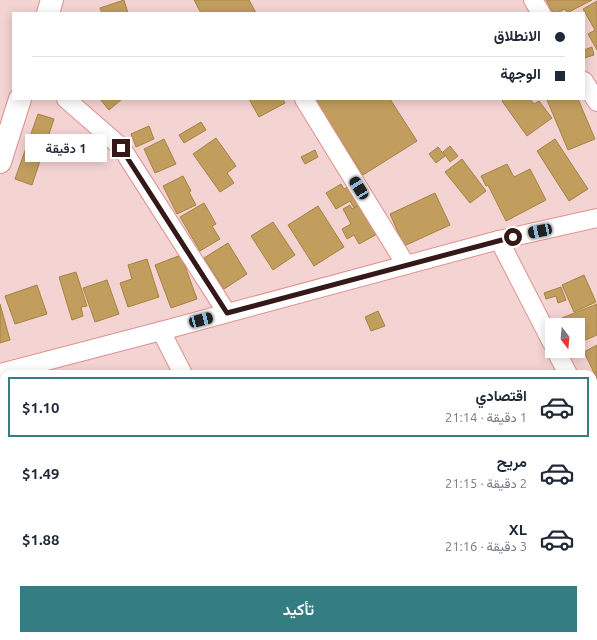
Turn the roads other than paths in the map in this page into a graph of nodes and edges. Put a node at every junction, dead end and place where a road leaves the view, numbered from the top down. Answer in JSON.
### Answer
{"nodes":[{"id":1,"x":52,"y":0,"type":"edge"},
{"id":2,"x":533,"y":0,"type":"edge"},
{"id":3,"x":48,"y":12,"type":"edge"},
{"id":4,"x":540,"y":12,"type":"edge"},
{"id":5,"x":585,"y":83,"type":"edge"},
{"id":6,"x":20,"y":100,"type":"edge"},
{"id":7,"x":67,"y":100,"type":"edge"},
{"id":8,"x":305,"y":100,"type":"edge"},
{"id":9,"x":597,"y":102,"type":"edge"},
{"id":10,"x":0,"y":162,"type":"edge"},
{"id":11,"x":597,"y":218,"type":"edge"},
{"id":12,"x":499,"y":240,"type":"junction"},
{"id":13,"x":406,"y":265,"type":"junction"},
{"id":14,"x":227,"y":313,"type":"junction"},
{"id":15,"x":545,"y":329,"type":"edge"},
{"id":16,"x":161,"y":331,"type":"junction"},
{"id":17,"x":560,"y":358,"type":"edge"},
{"id":18,"x":12,"y":370,"type":"edge"},
{"id":19,"x":181,"y":370,"type":"edge"},
{"id":20,"x":566,"y":370,"type":"edge"}],
"edges":[{"from":1,"to":3,"type":"street"},
{"from":2,"to":4,"type":"street"},
{"from":5,"to":9,"type":"street"},
{"from":6,"to":10,"type":"street"},
{"from":7,"to":14,"type":"street"},
{"from":8,"to":13,"type":"street"},
{"from":11,"to":12,"type":"street"},
{"from":12,"to":13,"type":"street"},
{"from":12,"to":15,"type":"street"},
{"from":13,"to":14,"type":"street"},
{"from":14,"to":16,"type":"street"},
{"from":16,"to":18,"type":"street"},
{"from":16,"to":19,"type":"street"},
{"from":17,"to":20,"type":"street"}]}
